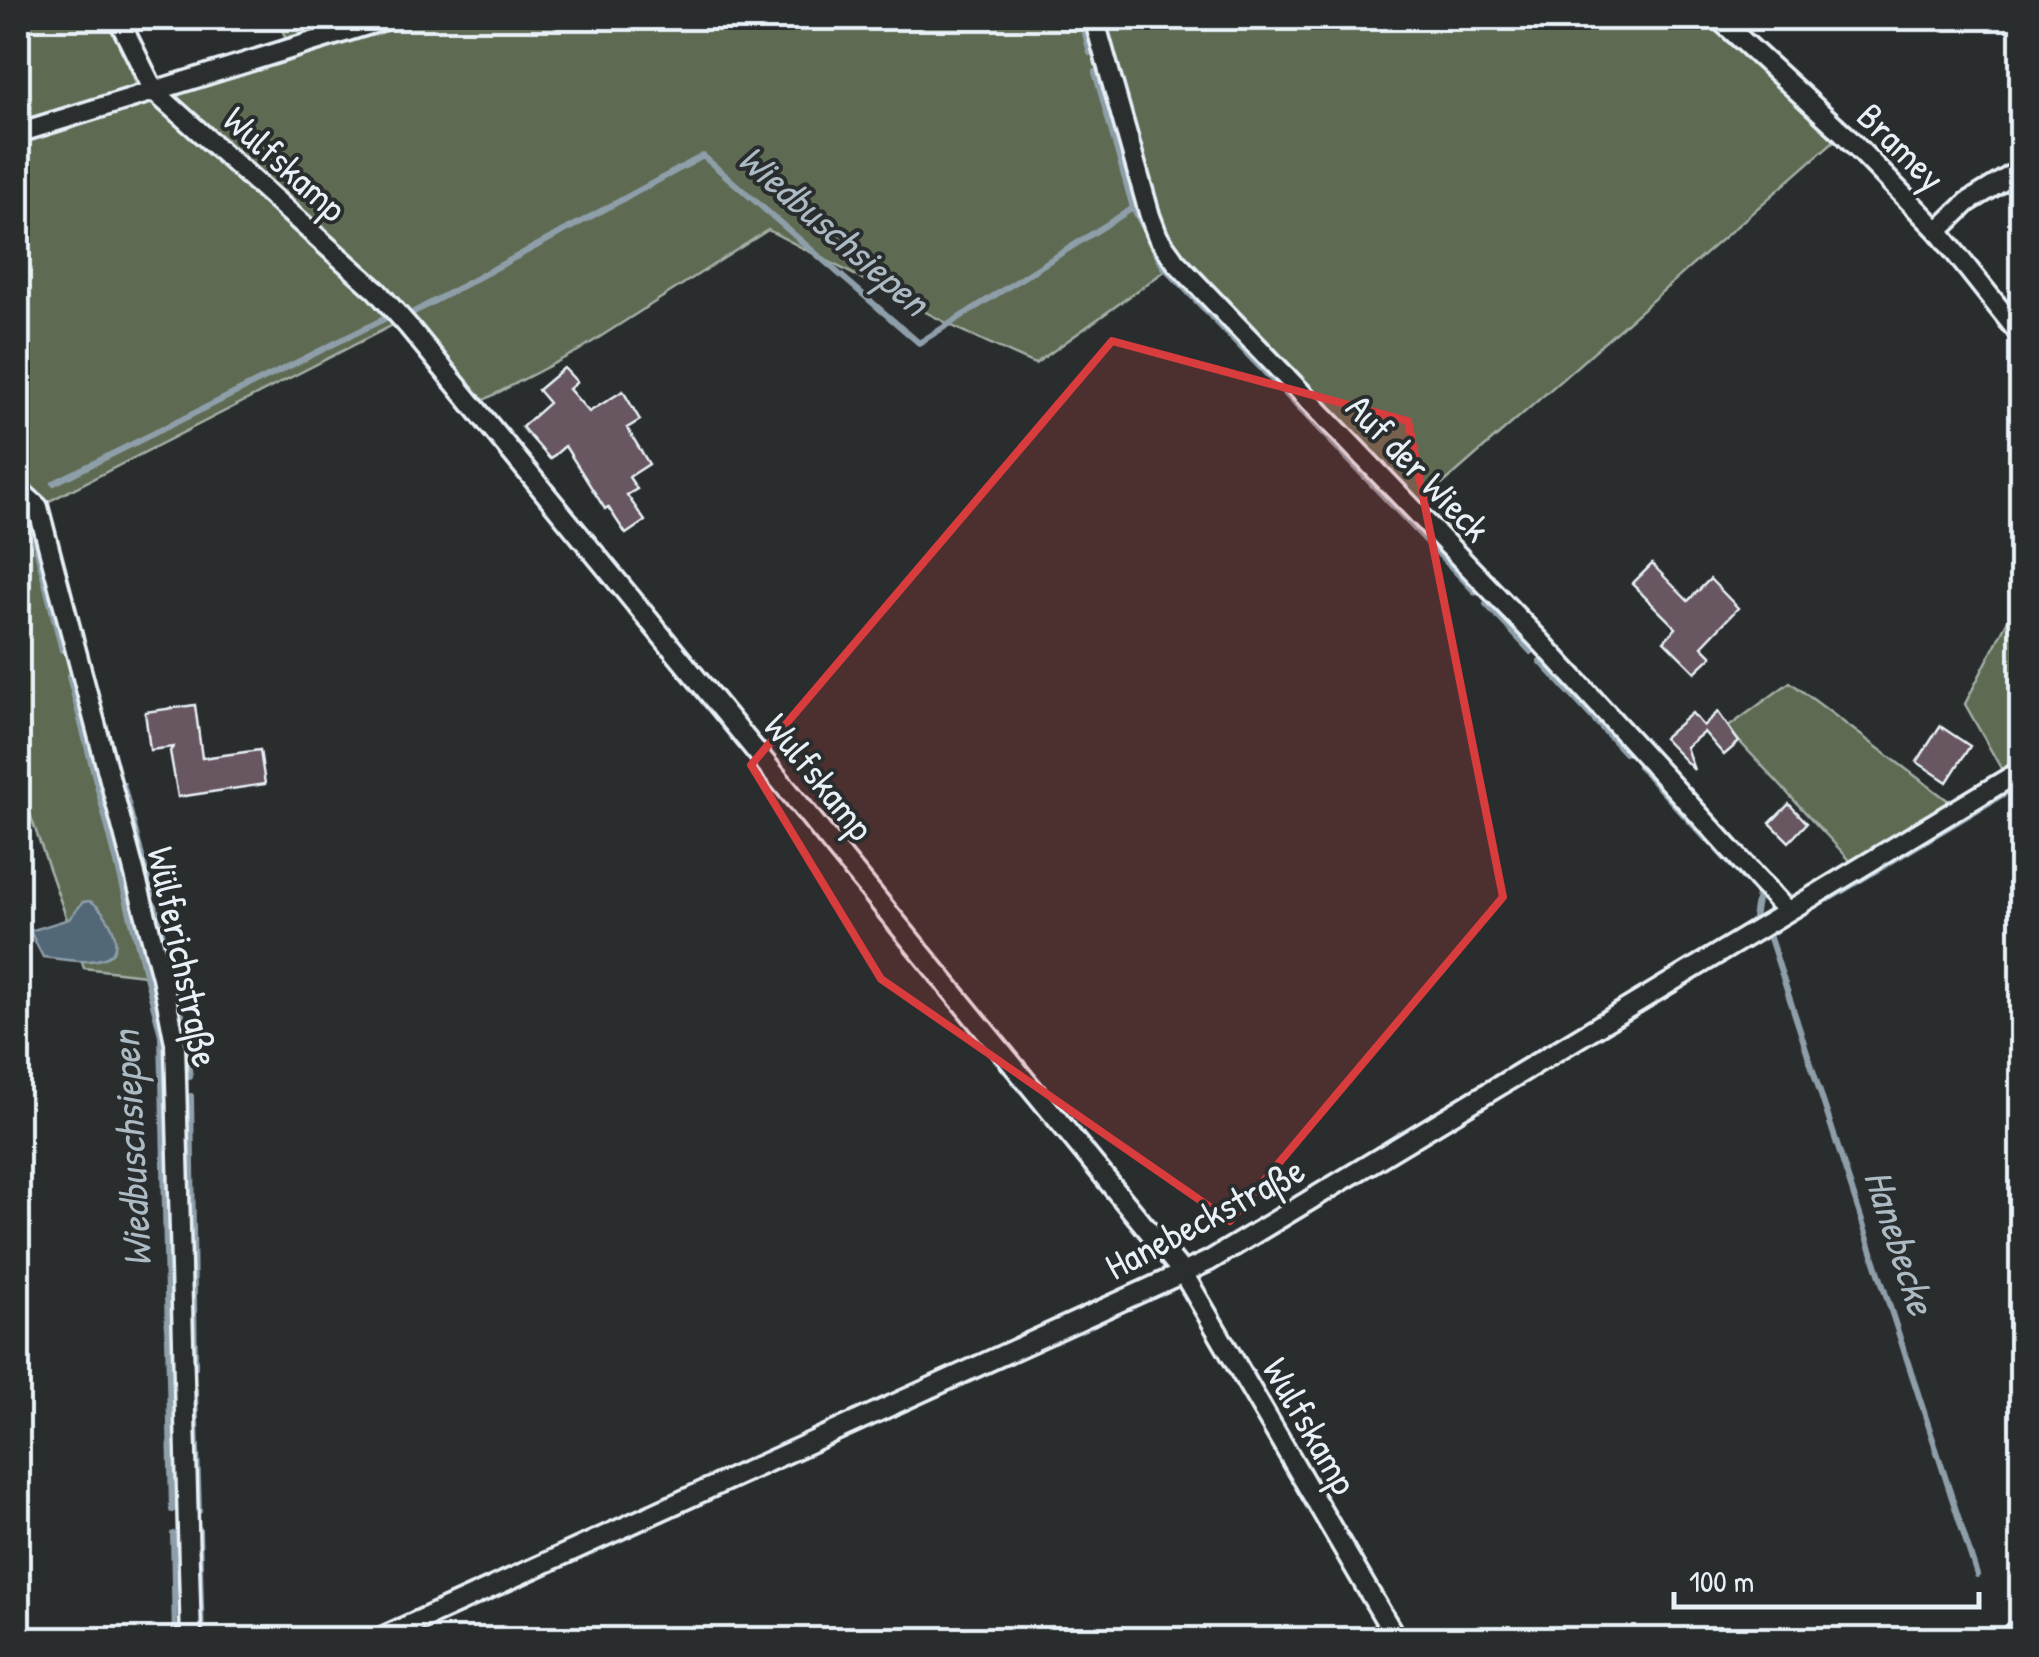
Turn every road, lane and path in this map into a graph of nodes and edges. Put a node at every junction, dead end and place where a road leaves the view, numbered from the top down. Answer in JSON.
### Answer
{"nodes":[{"id":1,"x":118,"y":18,"type":"edge"},
{"id":2,"x":390,"y":18,"type":"edge"},
{"id":3,"x":1094,"y":18,"type":"edge"},
{"id":4,"x":1718,"y":18,"type":"edge"},
{"id":5,"x":154,"y":91,"type":"junction"},
{"id":6,"x":18,"y":133,"type":"edge"},
{"id":7,"x":2022,"y":170,"type":"edge"},
{"id":8,"x":1938,"y":231,"type":"junction"},
{"id":9,"x":2022,"y":337,"type":"edge"},
{"id":10,"x":18,"y":489,"type":"edge"},
{"id":11,"x":2022,"y":770,"type":"edge"},
{"id":12,"x":1787,"y":910,"type":"junction"},
{"id":13,"x":1183,"y":1272,"type":"junction"},
{"id":14,"x":2022,"y":1632,"type":"edge"},
{"id":15,"x":191,"y":1640,"type":"edge"},
{"id":16,"x":376,"y":1640,"type":"edge"},
{"id":17,"x":1397,"y":1640,"type":"edge"},
{"id":18,"x":2014,"y":1640,"type":"edge"}],
"edges":[{"from":1,"to":5,"type":"street","name":"Wulfskamp"},
{"from":2,"to":5,"type":"street"},
{"from":3,"to":12,"type":"street","name":"Auf der Wieck"},
{"from":4,"to":8,"type":"street","name":"Bramey"},
{"from":5,"to":6,"type":"street"},
{"from":5,"to":13,"type":"street","name":"Wulfskamp"},
{"from":7,"to":8,"type":"street"},
{"from":8,"to":9,"type":"street","name":"Bramey"},
{"from":10,"to":15,"type":"street","name":"Wülferichstraße"},
{"from":11,"to":12,"type":"street","name":"Hanebeckstraße"},
{"from":12,"to":13,"type":"street","name":"Hanebeckstraße"},
{"from":13,"to":16,"type":"street","name":"Hanebeckstraße"},
{"from":13,"to":17,"type":"street","name":"Wulfskamp"},
{"from":14,"to":18,"type":"highway"}]}
